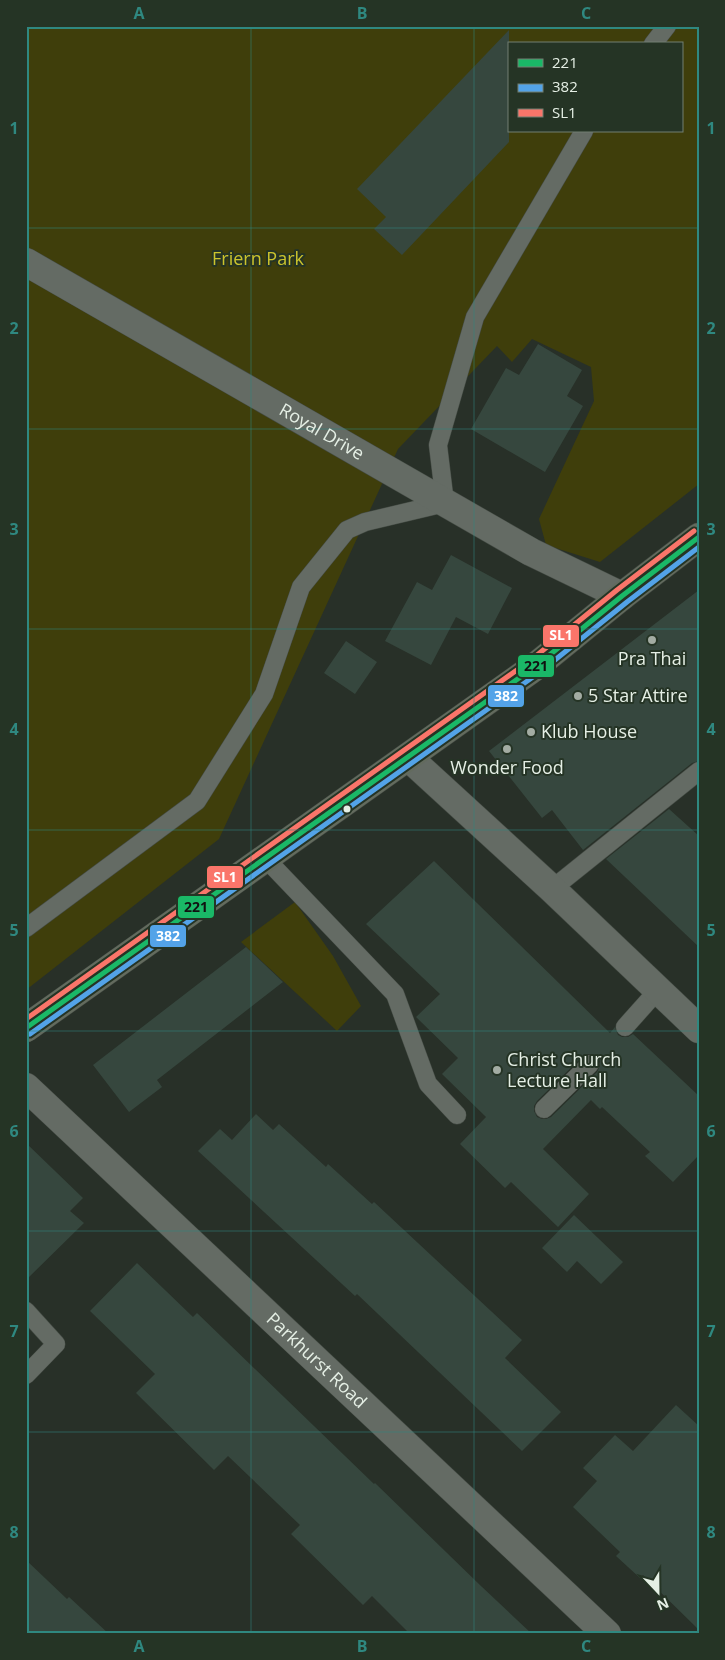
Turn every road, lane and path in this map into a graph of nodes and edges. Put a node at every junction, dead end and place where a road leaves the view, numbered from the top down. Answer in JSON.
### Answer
{"nodes":[{"id":1,"x":668,"y":26,"type":"edge"},
{"id":2,"x":655,"y":42,"type":"edge"},
{"id":3,"x":583,"y":132,"type":"edge"},
{"id":4,"x":26,"y":262,"type":"edge"},
{"id":5,"x":445,"y":503,"type":"junction"},
{"id":6,"x":699,"y":537,"type":"edge"},
{"id":7,"x":622,"y":596,"type":"junction"},
{"id":8,"x":409,"y":758,"type":"junction"},
{"id":9,"x":699,"y":771,"type":"edge"},
{"id":10,"x":266,"y":859,"type":"junction"},
{"id":11,"x":552,"y":889,"type":"junction"},
{"id":12,"x":26,"y":928,"type":"edge"},
{"id":13,"x":658,"y":990,"type":"junction"},
{"id":14,"x":625,"y":1027,"type":"dead end"},
{"id":15,"x":26,"y":1028,"type":"edge"},
{"id":16,"x":699,"y":1029,"type":"edge"},
{"id":17,"x":590,"y":1064,"type":"dead end"},
{"id":18,"x":26,"y":1088,"type":"edge"},
{"id":19,"x":544,"y":1109,"type":"dead end"},
{"id":20,"x":457,"y":1116,"type":"dead end"},
{"id":21,"x":26,"y":1311,"type":"edge"},
{"id":22,"x":26,"y":1374,"type":"edge"},
{"id":23,"x":607,"y":1634,"type":"edge"}],
"edges":[{"from":1,"to":2,"type":"lane"},
{"from":3,"to":5,"type":"lane"},
{"from":4,"to":5,"type":"street","name":"Royal Drive"},
{"from":5,"to":7,"type":"street","name":"Royal Drive"},
{"from":5,"to":12,"type":"lane"},
{"from":6,"to":7,"type":"main road"},
{"from":7,"to":8,"type":"main road"},
{"from":8,"to":10,"type":"main road"},
{"from":8,"to":11,"type":"street"},
{"from":9,"to":11,"type":"lane"},
{"from":10,"to":15,"type":"main road"},
{"from":10,"to":20,"type":"lane"},
{"from":11,"to":13,"type":"street"},
{"from":13,"to":14,"type":"lane"},
{"from":13,"to":16,"type":"street"},
{"from":17,"to":19,"type":"lane"},
{"from":18,"to":23,"type":"street","name":"Parkhurst Road"},
{"from":21,"to":22,"type":"lane"}]}
